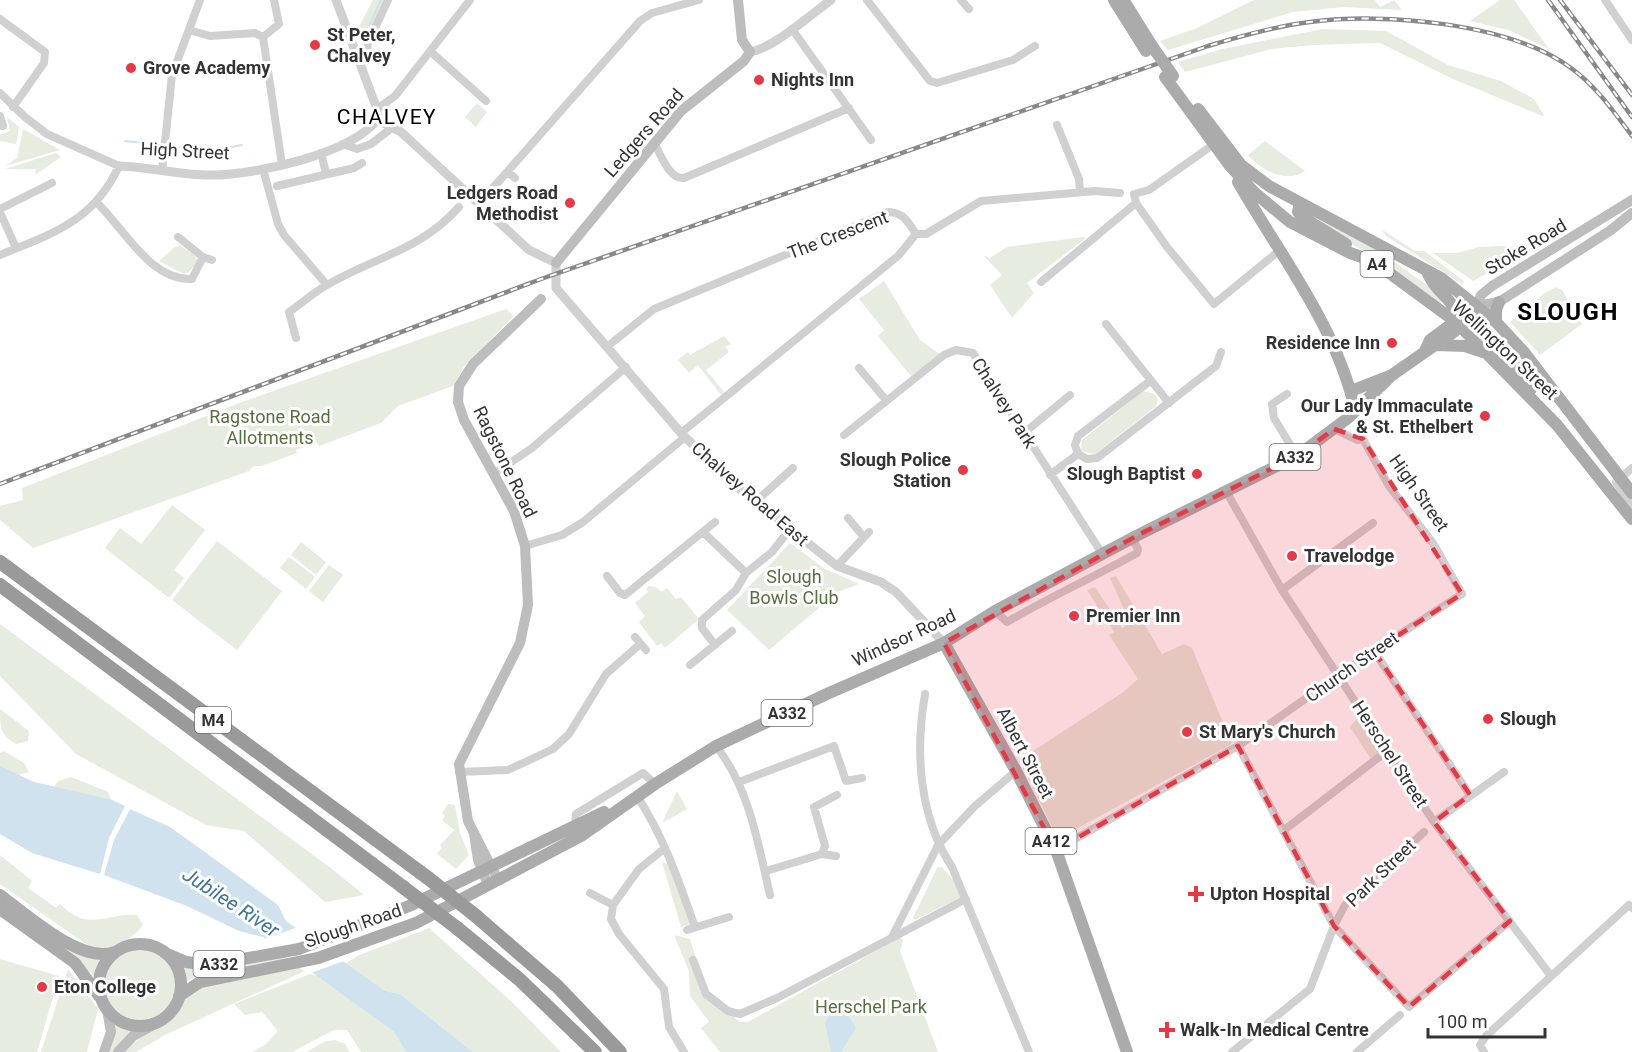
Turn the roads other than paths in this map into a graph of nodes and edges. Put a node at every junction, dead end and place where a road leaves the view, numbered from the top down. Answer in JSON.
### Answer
{"nodes":[{"id":1,"x":200,"y":0,"type":"edge"},
{"id":2,"x":274,"y":0,"type":"edge"},
{"id":3,"x":336,"y":0,"type":"edge"},
{"id":4,"x":388,"y":0,"type":"edge"},
{"id":5,"x":470,"y":0,"type":"edge"},
{"id":6,"x":699,"y":0,"type":"edge"},
{"id":7,"x":738,"y":0,"type":"edge"},
{"id":8,"x":831,"y":0,"type":"edge"},
{"id":9,"x":867,"y":0,"type":"edge"},
{"id":10,"x":962,"y":0,"type":"edge"},
{"id":11,"x":1114,"y":0,"type":"edge"},
{"id":12,"x":1123,"y":0,"type":"edge"},
{"id":13,"x":1605,"y":0,"type":"edge"},
{"id":14,"x":969,"y":9,"type":"dead end"},
{"id":15,"x":0,"y":19,"type":"edge"},
{"id":16,"x":792,"y":29,"type":"junction"},
{"id":17,"x":189,"y":30,"type":"junction"},
{"id":18,"x":264,"y":37,"type":"junction"},
{"id":19,"x":1632,"y":40,"type":"edge"},
{"id":20,"x":1035,"y":46,"type":"dead end"},
{"id":21,"x":1149,"y":49,"type":"junction"},
{"id":22,"x":430,"y":51,"type":"junction"},
{"id":23,"x":750,"y":52,"type":"junction"},
{"id":24,"x":359,"y":62,"type":"junction"},
{"id":25,"x":1169,"y":77,"type":"junction"},
{"id":26,"x":0,"y":93,"type":"edge"},
{"id":27,"x":486,"y":101,"type":"dead end"},
{"id":28,"x":13,"y":107,"type":"junction"},
{"id":29,"x":849,"y":108,"type":"junction"},
{"id":30,"x":377,"y":109,"type":"junction"},
{"id":31,"x":0,"y":116,"type":"edge"},
{"id":32,"x":377,"y":120,"type":"junction"},
{"id":33,"x":1057,"y":125,"type":"dead end"},
{"id":34,"x":3,"y":126,"type":"dead end"},
{"id":35,"x":393,"y":127,"type":"junction"},
{"id":36,"x":871,"y":140,"type":"dead end"},
{"id":37,"x":654,"y":143,"type":"junction"},
{"id":38,"x":343,"y":144,"type":"junction"},
{"id":39,"x":1214,"y":144,"type":"junction"},
{"id":40,"x":321,"y":153,"type":"junction"},
{"id":41,"x":351,"y":159,"type":"dead end"},
{"id":42,"x":362,"y":163,"type":"dead end"},
{"id":43,"x":282,"y":165,"type":"junction"},
{"id":44,"x":119,"y":166,"type":"junction"},
{"id":45,"x":1230,"y":166,"type":"junction"},
{"id":46,"x":354,"y":168,"type":"junction"},
{"id":47,"x":263,"y":169,"type":"junction"},
{"id":48,"x":162,"y":171,"type":"junction"},
{"id":49,"x":508,"y":172,"type":"junction"},
{"id":50,"x":326,"y":173,"type":"junction"},
{"id":51,"x":515,"y":178,"type":"dead end"},
{"id":52,"x":52,"y":183,"type":"dead end"},
{"id":53,"x":277,"y":186,"type":"dead end"},
{"id":54,"x":1080,"y":192,"type":"junction"},
{"id":55,"x":1120,"y":193,"type":"dead end"},
{"id":56,"x":485,"y":197,"type":"dead end"},
{"id":57,"x":1135,"y":198,"type":"junction"},
{"id":58,"x":1632,"y":201,"type":"edge"},
{"id":59,"x":97,"y":202,"type":"junction"},
{"id":60,"x":1300,"y":203,"type":"junction"},
{"id":61,"x":459,"y":207,"type":"dead end"},
{"id":62,"x":0,"y":211,"type":"edge"},
{"id":63,"x":1631,"y":215,"type":"edge"},
{"id":64,"x":1290,"y":222,"type":"junction"},
{"id":65,"x":916,"y":234,"type":"junction"},
{"id":66,"x":178,"y":237,"type":"dead end"},
{"id":67,"x":16,"y":249,"type":"junction"},
{"id":68,"x":1280,"y":249,"type":"junction"},
{"id":69,"x":0,"y":255,"type":"edge"},
{"id":70,"x":203,"y":257,"type":"junction"},
{"id":71,"x":212,"y":260,"type":"dead end"},
{"id":72,"x":1374,"y":261,"type":"junction"},
{"id":73,"x":556,"y":263,"type":"junction"},
{"id":74,"x":1428,"y":274,"type":"junction"},
{"id":75,"x":1041,"y":282,"type":"dead end"},
{"id":76,"x":327,"y":285,"type":"junction"},
{"id":77,"x":556,"y":288,"type":"junction"},
{"id":78,"x":541,"y":299,"type":"joint"},
{"id":79,"x":1499,"y":302,"type":"junction"},
{"id":80,"x":1476,"y":306,"type":"junction"},
{"id":81,"x":1456,"y":322,"type":"junction"},
{"id":82,"x":1496,"y":322,"type":"junction"},
{"id":83,"x":1106,"y":324,"type":"dead end"},
{"id":84,"x":296,"y":339,"type":"dead end"},
{"id":85,"x":608,"y":346,"type":"junction"},
{"id":86,"x":1431,"y":348,"type":"junction"},
{"id":87,"x":1221,"y":352,"type":"dead end"},
{"id":88,"x":1487,"y":354,"type":"junction"},
{"id":89,"x":626,"y":367,"type":"junction"},
{"id":90,"x":859,"y":368,"type":"dead end"},
{"id":91,"x":1392,"y":375,"type":"junction"},
{"id":92,"x":1150,"y":381,"type":"junction"},
{"id":93,"x":1351,"y":391,"type":"junction"},
{"id":94,"x":1070,"y":394,"type":"dead end"},
{"id":95,"x":1287,"y":394,"type":"dead end"},
{"id":96,"x":886,"y":400,"type":"junction"},
{"id":97,"x":1169,"y":403,"type":"junction"},
{"id":98,"x":1540,"y":406,"type":"junction"},
{"id":99,"x":1355,"y":410,"type":"junction"},
{"id":100,"x":1334,"y":429,"type":"junction"},
{"id":101,"x":1024,"y":433,"type":"junction"},
{"id":102,"x":683,"y":435,"type":"junction"},
{"id":103,"x":844,"y":435,"type":"dead end"},
{"id":104,"x":1078,"y":454,"type":"junction"},
{"id":105,"x":1297,"y":456,"type":"junction"},
{"id":106,"x":793,"y":468,"type":"dead end"},
{"id":107,"x":1632,"y":468,"type":"edge"},
{"id":108,"x":495,"y":473,"type":"junction"},
{"id":109,"x":1050,"y":475,"type":"junction"},
{"id":110,"x":1620,"y":476,"type":"junction"},
{"id":111,"x":1226,"y":491,"type":"junction"},
{"id":112,"x":1632,"y":493,"type":"edge"},
{"id":113,"x":754,"y":502,"type":"junction"},
{"id":114,"x":1632,"y":505,"type":"edge"},
{"id":115,"x":848,"y":518,"type":"dead end"},
{"id":116,"x":1632,"y":519,"type":"edge"},
{"id":117,"x":715,"y":522,"type":"dead end"},
{"id":118,"x":1373,"y":523,"type":"dead end"},
{"id":119,"x":789,"y":530,"type":"junction"},
{"id":120,"x":703,"y":532,"type":"junction"},
{"id":121,"x":1132,"y":538,"type":"junction"},
{"id":122,"x":525,"y":546,"type":"junction"},
{"id":123,"x":1103,"y":555,"type":"junction"},
{"id":124,"x":0,"y":562,"type":"edge"},
{"id":125,"x":837,"y":566,"type":"junction"},
{"id":126,"x":746,"y":573,"type":"junction"},
{"id":127,"x":607,"y":576,"type":"dead end"},
{"id":128,"x":0,"y":585,"type":"edge"},
{"id":129,"x":1282,"y":590,"type":"junction"},
{"id":130,"x":1462,"y":594,"type":"joint"},
{"id":131,"x":995,"y":611,"type":"junction"},
{"id":132,"x":732,"y":631,"type":"dead end"},
{"id":133,"x":640,"y":644,"type":"dead end"},
{"id":134,"x":944,"y":644,"type":"junction"},
{"id":135,"x":715,"y":645,"type":"junction"},
{"id":136,"x":1374,"y":651,"type":"junction"},
{"id":137,"x":690,"y":665,"type":"dead end"},
{"id":138,"x":1338,"y":675,"type":"junction"},
{"id":139,"x":924,"y":694,"type":"dead end"},
{"id":140,"x":716,"y":746,"type":"junction"},
{"id":141,"x":1238,"y":746,"type":"junction"},
{"id":142,"x":1387,"y":751,"type":"junction"},
{"id":143,"x":1016,"y":771,"type":"junction"},
{"id":144,"x":459,"y":772,"type":"junction"},
{"id":145,"x":1504,"y":772,"type":"dead end"},
{"id":146,"x":862,"y":778,"type":"dead end"},
{"id":147,"x":739,"y":782,"type":"junction"},
{"id":148,"x":655,"y":784,"type":"junction"},
{"id":149,"x":837,"y":795,"type":"dead end"},
{"id":150,"x":1470,"y":795,"type":"junction"},
{"id":151,"x":637,"y":796,"type":"junction"},
{"id":152,"x":1434,"y":822,"type":"junction"},
{"id":153,"x":575,"y":826,"type":"junction"},
{"id":154,"x":1283,"y":831,"type":"junction"},
{"id":155,"x":1424,"y":832,"type":"dead end"},
{"id":156,"x":938,"y":845,"type":"junction"},
{"id":157,"x":665,"y":848,"type":"junction"},
{"id":158,"x":1056,"y":850,"type":"junction"},
{"id":159,"x":822,"y":854,"type":"junction"},
{"id":160,"x":836,"y":855,"type":"dead end"},
{"id":161,"x":487,"y":869,"type":"junction"},
{"id":162,"x":766,"y":871,"type":"junction"},
{"id":163,"x":493,"y":882,"type":"junction"},
{"id":164,"x":590,"y":892,"type":"dead end"},
{"id":165,"x":0,"y":895,"type":"edge"},
{"id":166,"x":770,"y":895,"type":"dead end"},
{"id":167,"x":966,"y":899,"type":"junction"},
{"id":168,"x":613,"y":905,"type":"junction"},
{"id":169,"x":1630,"y":906,"type":"edge"},
{"id":170,"x":0,"y":909,"type":"edge"},
{"id":171,"x":729,"y":917,"type":"dead end"},
{"id":172,"x":1510,"y":921,"type":"junction"},
{"id":173,"x":1334,"y":926,"type":"junction"},
{"id":174,"x":892,"y":936,"type":"junction"},
{"id":175,"x":116,"y":952,"type":"junction"},
{"id":176,"x":165,"y":953,"type":"junction"},
{"id":177,"x":693,"y":960,"type":"dead end"},
{"id":178,"x":1551,"y":976,"type":"junction"},
{"id":179,"x":179,"y":996,"type":"junction"},
{"id":180,"x":105,"y":1006,"type":"junction"},
{"id":181,"x":1400,"y":1015,"type":"dead end"},
{"id":182,"x":155,"y":1024,"type":"junction"},
{"id":183,"x":1482,"y":1049,"type":"edge"},
{"id":184,"x":104,"y":1052,"type":"edge"},
{"id":185,"x":118,"y":1052,"type":"edge"},
{"id":186,"x":595,"y":1052,"type":"edge"},
{"id":187,"x":620,"y":1052,"type":"edge"},
{"id":188,"x":684,"y":1052,"type":"edge"},
{"id":189,"x":1029,"y":1052,"type":"edge"},
{"id":190,"x":1127,"y":1052,"type":"edge"},
{"id":191,"x":1232,"y":1052,"type":"edge"},
{"id":192,"x":1357,"y":1052,"type":"edge"}],
"edges":[{"from":1,"to":17,"type":"street"},
{"from":2,"to":18,"type":"street"},
{"from":3,"to":24,"type":"street"},
{"from":4,"to":24,"type":"street"},
{"from":5,"to":22,"type":"street"},
{"from":6,"to":49,"type":"street"},
{"from":7,"to":23,"type":"main road"},
{"from":8,"to":16,"type":"street","name":"Ledgers Road"},
{"from":9,"to":20,"type":"street"},
{"from":10,"to":14,"type":"street"},
{"from":11,"to":21,"type":"main road","name":"Wellington Street","number":"A4"},
{"from":12,"to":21,"type":"main road","name":"Wellington Street","number":"A4"},
{"from":13,"to":19,"type":"street"},
{"from":15,"to":28,"type":"street"},
{"from":16,"to":23,"type":"street","name":"Ledgers Road"},
{"from":16,"to":29,"type":"street"},
{"from":17,"to":18,"type":"street"},
{"from":17,"to":48,"type":"street"},
{"from":18,"to":43,"type":"street"},
{"from":21,"to":25,"type":"main road","name":"Wellington Street","number":"A4","bridge":true},
{"from":22,"to":27,"type":"street"},
{"from":22,"to":30,"type":"street"},
{"from":23,"to":37,"type":"main road","name":"Ledgers Road"},
{"from":24,"to":30,"type":"street"},
{"from":25,"to":39,"type":"main road","name":"Wellington Street","number":"A4"},
{"from":25,"to":60,"type":"main road","name":"Wellington Street","number":"A4"},
{"from":26,"to":28,"type":"street","name":"High Street"},
{"from":28,"to":44,"type":"street","name":"High Street"},
{"from":29,"to":36,"type":"street"},
{"from":29,"to":37,"type":"street"},
{"from":30,"to":32,"type":"street"},
{"from":31,"to":34,"type":"street"},
{"from":32,"to":35,"type":"street"},
{"from":32,"to":38,"type":"street","name":"High Street"},
{"from":33,"to":54,"type":"street"},
{"from":35,"to":38,"type":"street"},
{"from":35,"to":73,"type":"street"},
{"from":37,"to":73,"type":"main road","name":"Ledgers Road"},
{"from":38,"to":40,"type":"street","name":"High Street"},
{"from":39,"to":45,"type":"main road","name":"Wellington Street","number":"A4"},
{"from":39,"to":57,"type":"street"},
{"from":40,"to":43,"type":"street","name":"High Street"},
{"from":40,"to":50,"type":"street"},
{"from":41,"to":46,"type":"street"},
{"from":42,"to":46,"type":"street"},
{"from":43,"to":47,"type":"street","name":"High Street"},
{"from":44,"to":48,"type":"street","name":"High Street"},
{"from":44,"to":59,"type":"street"},
{"from":45,"to":64,"type":"main road","name":"Wellington Street","number":"A4"},
{"from":45,"to":68,"type":"main road"},
{"from":46,"to":50,"type":"street"},
{"from":47,"to":48,"type":"street","name":"High Street"},
{"from":47,"to":76,"type":"street"},
{"from":49,"to":51,"type":"street"},
{"from":49,"to":56,"type":"street"},
{"from":50,"to":53,"type":"street"},
{"from":52,"to":62,"type":"street"},
{"from":54,"to":55,"type":"street"},
{"from":54,"to":65,"type":"street"},
{"from":57,"to":68,"type":"street"},
{"from":57,"to":75,"type":"street"},
{"from":58,"to":63,"type":"street"},
{"from":58,"to":80,"type":"main road","name":"Stoke Road"},
{"from":59,"to":67,"type":"street"},
{"from":59,"to":70,"type":"street"},
{"from":60,"to":64,"type":"main road"},
{"from":60,"to":72,"type":"main road"},
{"from":60,"to":74,"type":"main road","name":"Wellington Street","number":"A4"},
{"from":61,"to":76,"type":"street"},
{"from":62,"to":67,"type":"street"},
{"from":63,"to":79,"type":"main road","name":"Stoke Road"},
{"from":64,"to":68,"type":"main road"},
{"from":64,"to":72,"type":"main road","name":"Wellington Street","number":"A4"},
{"from":65,"to":85,"type":"street","name":"The Crescent"},
{"from":65,"to":102,"type":"street","name":"The Crescent"},
{"from":66,"to":70,"type":"street"},
{"from":67,"to":69,"type":"street"},
{"from":68,"to":93,"type":"main road"},
{"from":70,"to":71,"type":"street"},
{"from":72,"to":81,"type":"main road","name":"Wellington Street","number":"A4"},
{"from":73,"to":77,"type":"street"},
{"from":74,"to":80,"type":"main road","name":"Wellington Street","number":"A4"},
{"from":74,"to":81,"type":"main road"},
{"from":76,"to":84,"type":"street"},
{"from":77,"to":78,"type":"street"},
{"from":77,"to":85,"type":"street","name":"Chalvey Road East"},
{"from":78,"to":108,"type":"main road","name":"Ragstone Road"},
{"from":79,"to":80,"type":"main road","name":"Stoke Road"},
{"from":79,"to":82,"type":"main road"},
{"from":80,"to":81,"type":"main road"},
{"from":80,"to":82,"type":"main road","name":"Wellington Street"},
{"from":80,"to":98,"type":"main road"},
{"from":81,"to":86,"type":"main road"},
{"from":81,"to":88,"type":"main road","name":"Wellington Street","number":"A4"},
{"from":82,"to":110,"type":"main road","name":"Wellington Street"},
{"from":83,"to":92,"type":"street"},
{"from":85,"to":89,"type":"street","name":"Chalvey Road East"},
{"from":86,"to":88,"type":"main road","number":"A4"},
{"from":86,"to":91,"type":"main road"},
{"from":87,"to":97,"type":"street"},
{"from":88,"to":98,"type":"main road","name":"Wellington Street","number":"A4"},
{"from":89,"to":102,"type":"street","name":"Chalvey Road East"},
{"from":89,"to":108,"type":"street"},
{"from":90,"to":96,"type":"street"},
{"from":91,"to":93,"type":"main road"},
{"from":91,"to":99,"type":"main road","name":"Windsor Road"},
{"from":92,"to":97,"type":"street"},
{"from":92,"to":104,"type":"street"},
{"from":93,"to":99,"type":"main road"},
{"from":94,"to":101,"type":"street"},
{"from":95,"to":105,"type":"street"},
{"from":96,"to":101,"type":"street","name":"Chalvey Park"},
{"from":96,"to":103,"type":"street","name":"Chalvey Park"},
{"from":97,"to":104,"type":"street"},
{"from":98,"to":116,"type":"main road","name":"Wellington Street","number":"A4"},
{"from":99,"to":100,"type":"main road","name":"Windsor Road","number":"A332"},
{"from":100,"to":105,"type":"main road","name":"Windsor Road","number":"A332"},
{"from":100,"to":130,"type":"street","name":"High Street"},
{"from":101,"to":109,"type":"street","name":"Chalvey Park"},
{"from":102,"to":113,"type":"street","name":"Chalvey Road East"},
{"from":102,"to":122,"type":"street","name":"The Crescent"},
{"from":104,"to":109,"type":"street"},
{"from":105,"to":111,"type":"main road","name":"Windsor Road","number":"A332"},
{"from":106,"to":113,"type":"street"},
{"from":107,"to":110,"type":"street"},
{"from":108,"to":122,"type":"main road","name":"Ragstone Road"},
{"from":109,"to":123,"type":"street","name":"Chalvey Park"},
{"from":110,"to":112,"type":"main road","name":"Wellington Street"},
{"from":110,"to":114,"type":"street"},
{"from":111,"to":121,"type":"main road","name":"Windsor Road","number":"A332"},
{"from":111,"to":129,"type":"street","name":"Herschel Street"},
{"from":113,"to":119,"type":"street","name":"Chalvey Road East"},
{"from":115,"to":125,"type":"street"},
{"from":117,"to":120,"type":"street"},
{"from":118,"to":129,"type":"street"},
{"from":119,"to":125,"type":"street","name":"Chalvey Road East"},
{"from":119,"to":126,"type":"street"},
{"from":120,"to":126,"type":"street"},
{"from":120,"to":127,"type":"street"},
{"from":121,"to":123,"type":"main road","name":"Windsor Road","number":"A332"},
{"from":121,"to":131,"type":"street"},
{"from":122,"to":144,"type":"main road","name":"Ragstone Road"},
{"from":123,"to":131,"type":"main road","name":"Windsor Road","number":"A332"},
{"from":124,"to":187,"type":"highway","number":"M4","bridge":true},
{"from":125,"to":134,"type":"street","name":"Chalvey Road East"},
{"from":126,"to":135,"type":"street"},
{"from":128,"to":186,"type":"highway","number":"M4","bridge":true},
{"from":129,"to":138,"type":"street","name":"Herschel Street"},
{"from":130,"to":136,"type":"street","name":"Church Street"},
{"from":131,"to":134,"type":"main road","name":"Windsor Road","number":"A332"},
{"from":132,"to":135,"type":"street"},
{"from":133,"to":144,"type":"street"},
{"from":134,"to":140,"type":"main road","name":"Windsor Road","number":"A332"},
{"from":134,"to":143,"type":"main road","name":"Albert Street","number":"A412"},
{"from":135,"to":137,"type":"street"},
{"from":136,"to":138,"type":"street","name":"Church Street"},
{"from":136,"to":150,"type":"street"},
{"from":138,"to":141,"type":"street","name":"Church Street"},
{"from":138,"to":142,"type":"street","name":"Herschel Street"},
{"from":139,"to":156,"type":"street"},
{"from":140,"to":147,"type":"street"},
{"from":140,"to":148,"type":"main road","name":"Windsor Road","number":"A332"},
{"from":141,"to":154,"type":"street"},
{"from":141,"to":158,"type":"street","name":"Church Street"},
{"from":142,"to":152,"type":"street","name":"Herschel Street"},
{"from":142,"to":154,"type":"street"},
{"from":143,"to":156,"type":"street"},
{"from":143,"to":158,"type":"main road","name":"Albert Street","number":"A412"},
{"from":144,"to":161,"type":"main road"},
{"from":145,"to":150,"type":"street"},
{"from":146,"to":147,"type":"street"},
{"from":147,"to":162,"type":"street"},
{"from":148,"to":151,"type":"main road","name":"Windsor Road","number":"A332"},
{"from":148,"to":153,"type":"street"},
{"from":149,"to":159,"type":"street"},
{"from":150,"to":152,"type":"street"},
{"from":151,"to":153,"type":"main road","number":"A332"},
{"from":151,"to":157,"type":"street"},
{"from":151,"to":163,"type":"main road","name":"Windsor Road","number":"A332"},
{"from":152,"to":172,"type":"street","name":"Herschel Street"},
{"from":153,"to":161,"type":"main road","number":"A332"},
{"from":154,"to":173,"type":"street"},
{"from":155,"to":173,"type":"street","name":"Park Street"},
{"from":156,"to":167,"type":"street"},
{"from":156,"to":174,"type":"street"},
{"from":157,"to":168,"type":"street"},
{"from":157,"to":171,"type":"street"},
{"from":158,"to":190,"type":"main road","name":"Albert Street","number":"A412"},
{"from":159,"to":160,"type":"street"},
{"from":159,"to":162,"type":"street"},
{"from":161,"to":163,"type":"main road"},
{"from":161,"to":176,"type":"main road","name":"Slough Road","number":"A332"},
{"from":162,"to":166,"type":"street"},
{"from":163,"to":179,"type":"main road","name":"Slough Road","number":"A332"},
{"from":164,"to":168,"type":"street"},
{"from":165,"to":175,"type":"main road","number":"A332"},
{"from":167,"to":174,"type":"street"},
{"from":167,"to":189,"type":"street"},
{"from":168,"to":188,"type":"street"},
{"from":169,"to":178,"type":"street"},
{"from":170,"to":180,"type":"main road"},
{"from":172,"to":173,"type":"street"},
{"from":172,"to":178,"type":"street","name":"Herschel Street"},
{"from":173,"to":191,"type":"street","name":"Park Street"},
{"from":174,"to":177,"type":"street"},
{"from":175,"to":176,"type":"main road","number":"A332"},
{"from":175,"to":180,"type":"main road"},
{"from":176,"to":179,"type":"main road","number":"A332"},
{"from":178,"to":183,"type":"street"},
{"from":179,"to":182,"type":"main road","number":"A332"},
{"from":180,"to":182,"type":"main road"},
{"from":180,"to":184,"type":"main road"},
{"from":181,"to":192,"type":"street"},
{"from":182,"to":185,"type":"main road"}]}
